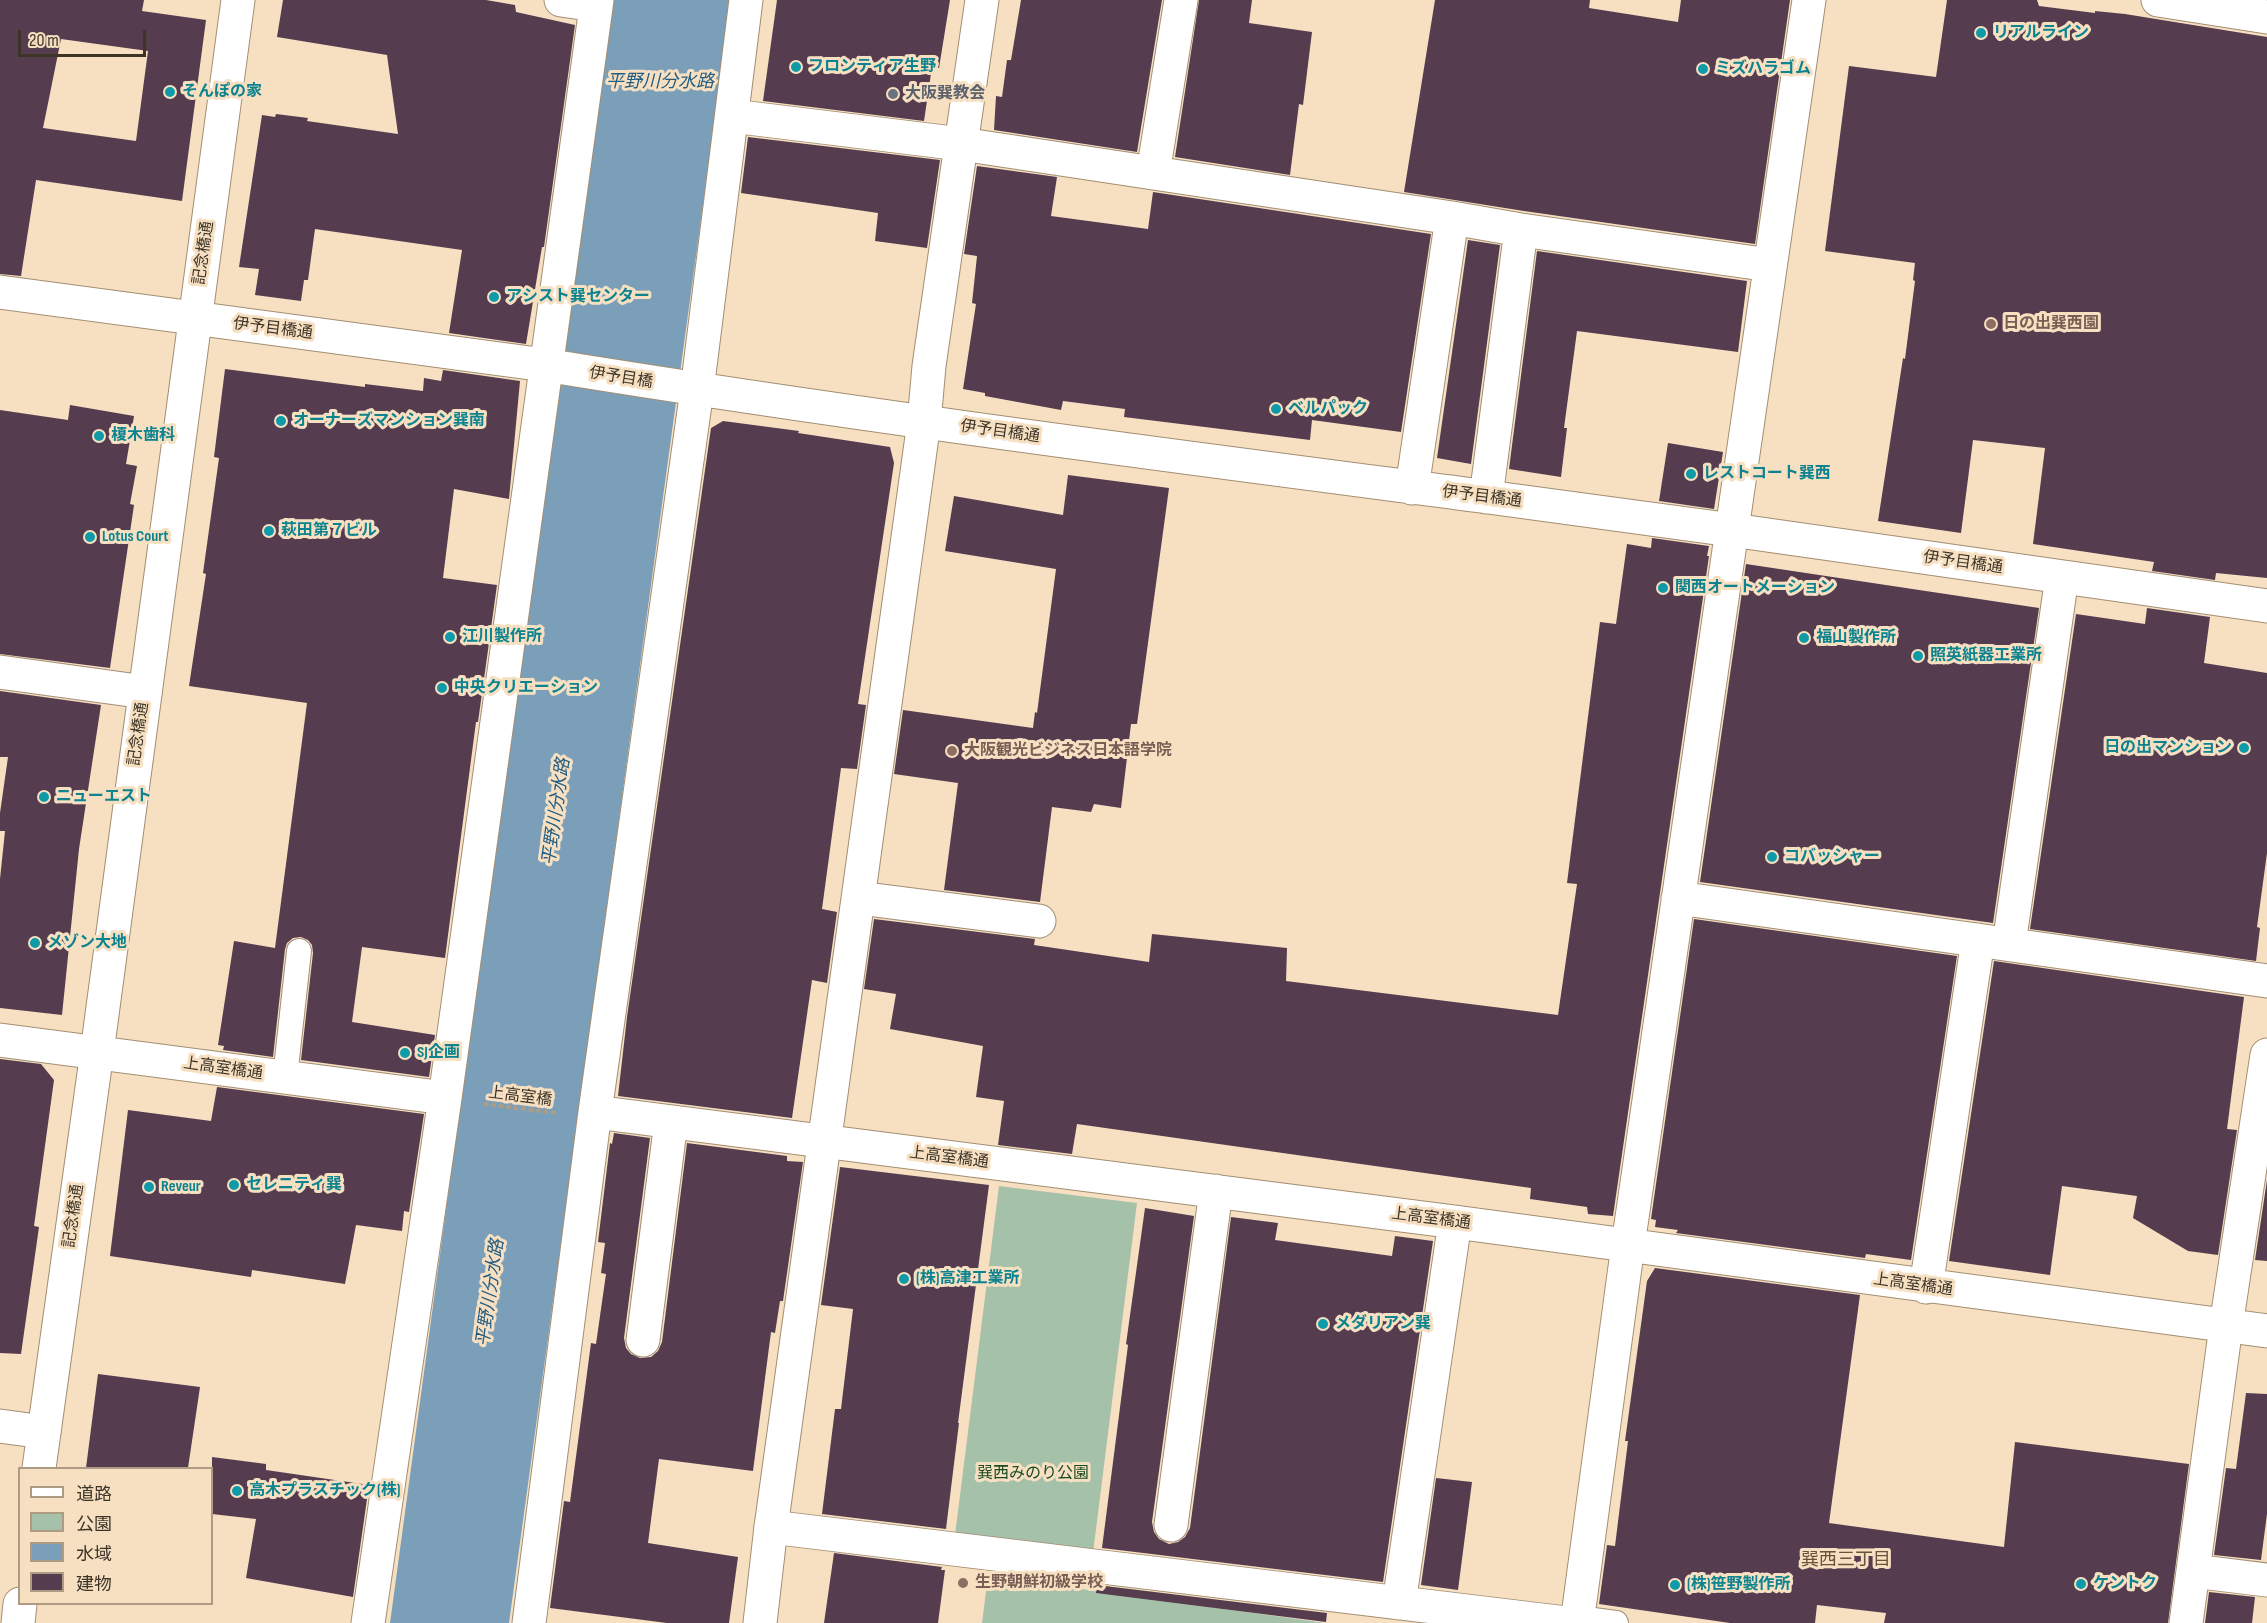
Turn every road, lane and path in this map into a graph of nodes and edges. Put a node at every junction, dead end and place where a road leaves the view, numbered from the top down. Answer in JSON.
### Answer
{"nodes":[{"id":1,"x":238,"y":0,"type":"edge"},
{"id":2,"x":561,"y":0,"type":"edge"},
{"id":3,"x":746,"y":0,"type":"edge"},
{"id":4,"x":982,"y":0,"type":"edge"},
{"id":5,"x":1182,"y":0,"type":"edge"},
{"id":6,"x":1809,"y":0,"type":"edge"},
{"id":7,"x":2158,"y":0,"type":"edge"},
{"id":8,"x":596,"y":3,"type":"edge"},
{"id":9,"x":2267,"y":17,"type":"edge"},
{"id":10,"x":732,"y":116,"type":"junction"},
{"id":11,"x":961,"y":144,"type":"junction"},
{"id":12,"x":1153,"y":173,"type":"junction"},
{"id":13,"x":1452,"y":218,"type":"junction"},
{"id":14,"x":1521,"y":230,"type":"junction"},
{"id":15,"x":1770,"y":265,"type":"junction"},
{"id":16,"x":0,"y":292,"type":"edge"},
{"id":17,"x":195,"y":319,"type":"junction"},
{"id":18,"x":545,"y":365,"type":"junction"},
{"id":19,"x":697,"y":390,"type":"junction"},
{"id":20,"x":924,"y":422,"type":"junction"},
{"id":21,"x":1412,"y":488,"type":"junction"},
{"id":22,"x":1486,"y":497,"type":"junction"},
{"id":23,"x":1732,"y":531,"type":"junction"},
{"id":24,"x":2062,"y":577,"type":"junction"},
{"id":25,"x":2267,"y":606,"type":"edge"},
{"id":26,"x":0,"y":672,"type":"edge"},
{"id":27,"x":145,"y":692,"type":"junction"},
{"id":28,"x":859,"y":898,"type":"junction"},
{"id":29,"x":1678,"y":898,"type":"junction"},
{"id":30,"x":1038,"y":921,"type":"dead end"},
{"id":31,"x":1993,"y":942,"type":"junction"},
{"id":32,"x":299,"y":951,"type":"dead end"},
{"id":33,"x":2267,"y":981,"type":"edge"},
{"id":34,"x":0,"y":1040,"type":"edge"},
{"id":35,"x":97,"y":1052,"type":"junction"},
{"id":36,"x":2266,"y":1063,"type":"edge"},
{"id":37,"x":285,"y":1077,"type":"junction"},
{"id":38,"x":459,"y":1100,"type":"junction"},
{"id":39,"x":580,"y":1113,"type":"junction"},
{"id":40,"x":671,"y":1122,"type":"junction"},
{"id":41,"x":825,"y":1142,"type":"junction"},
{"id":42,"x":1216,"y":1191,"type":"junction"},
{"id":43,"x":1455,"y":1222,"type":"junction"},
{"id":44,"x":1628,"y":1245,"type":"junction"},
{"id":45,"x":1926,"y":1287,"type":"junction"},
{"id":46,"x":2226,"y":1326,"type":"junction"},
{"id":47,"x":2267,"y":1331,"type":"edge"},
{"id":48,"x":643,"y":1340,"type":"dead end"},
{"id":49,"x":0,"y":1426,"type":"edge"},
{"id":50,"x":44,"y":1432,"type":"junction"},
{"id":51,"x":39,"y":1467,"type":"edge"},
{"id":52,"x":1171,"y":1525,"type":"dead end"},
{"id":53,"x":771,"y":1527,"type":"junction"},
{"id":54,"x":2193,"y":1571,"type":"junction"},
{"id":55,"x":2267,"y":1580,"type":"edge"},
{"id":56,"x":1399,"y":1603,"type":"junction"},
{"id":57,"x":20,"y":1605,"type":"edge"},
{"id":58,"x":1574,"y":1621,"type":"edge"},
{"id":59,"x":18,"y":1623,"type":"edge"},
{"id":60,"x":368,"y":1623,"type":"edge"},
{"id":61,"x":529,"y":1623,"type":"edge"},
{"id":62,"x":760,"y":1623,"type":"edge"},
{"id":63,"x":1616,"y":1623,"type":"edge"},
{"id":64,"x":2186,"y":1623,"type":"edge"}],
"edges":[{"from":1,"to":17,"type":"street","name":"記念橋通"},
{"from":2,"to":8,"type":"street"},
{"from":3,"to":10,"type":"street"},
{"from":4,"to":11,"type":"street"},
{"from":5,"to":12,"type":"street"},
{"from":6,"to":15,"type":"street"},
{"from":7,"to":9,"type":"street"},
{"from":8,"to":18,"type":"street"},
{"from":10,"to":11,"type":"street"},
{"from":10,"to":19,"type":"street"},
{"from":11,"to":12,"type":"street"},
{"from":11,"to":20,"type":"street"},
{"from":12,"to":13,"type":"street"},
{"from":13,"to":14,"type":"street"},
{"from":13,"to":21,"type":"street"},
{"from":14,"to":15,"type":"street"},
{"from":14,"to":22,"type":"street"},
{"from":15,"to":23,"type":"street"},
{"from":16,"to":17,"type":"street","name":"伊予目橋通"},
{"from":17,"to":18,"type":"street","name":"伊予目橋通"},
{"from":17,"to":27,"type":"street","name":"記念橋通"},
{"from":18,"to":19,"type":"street","name":"伊予目橋"},
{"from":18,"to":38,"type":"street"},
{"from":19,"to":20,"type":"street","name":"伊予目橋通"},
{"from":19,"to":39,"type":"street"},
{"from":20,"to":21,"type":"street","name":"伊予目橋通"},
{"from":20,"to":28,"type":"street"},
{"from":21,"to":22,"type":"street","name":"伊予目橋通"},
{"from":22,"to":23,"type":"street","name":"伊予目橋通"},
{"from":23,"to":24,"type":"street","name":"伊予目橋通"},
{"from":23,"to":29,"type":"street"},
{"from":24,"to":25,"type":"street","name":"伊予目橋通"},
{"from":24,"to":31,"type":"street"},
{"from":26,"to":27,"type":"street"},
{"from":27,"to":35,"type":"street","name":"記念橋通"},
{"from":28,"to":30,"type":"street"},
{"from":28,"to":41,"type":"street"},
{"from":29,"to":31,"type":"street"},
{"from":29,"to":44,"type":"street"},
{"from":31,"to":33,"type":"street"},
{"from":31,"to":45,"type":"street"},
{"from":32,"to":37,"type":"lane"},
{"from":34,"to":35,"type":"street","name":"上高室橋通"},
{"from":35,"to":37,"type":"street","name":"上高室橋通"},
{"from":35,"to":50,"type":"street","name":"記念橋通"},
{"from":36,"to":46,"type":"street"},
{"from":37,"to":38,"type":"street","name":"上高室橋通"},
{"from":38,"to":39,"type":"path","name":"上高室橋"},
{"from":38,"to":60,"type":"street"},
{"from":39,"to":40,"type":"street","name":"上高室橋通"},
{"from":39,"to":61,"type":"street"},
{"from":40,"to":41,"type":"street","name":"上高室橋通"},
{"from":40,"to":48,"type":"street"},
{"from":41,"to":42,"type":"street","name":"上高室橋通"},
{"from":41,"to":53,"type":"street"},
{"from":42,"to":43,"type":"street","name":"上高室橋通"},
{"from":42,"to":52,"type":"street"},
{"from":43,"to":44,"type":"street","name":"上高室橋通"},
{"from":43,"to":56,"type":"street"},
{"from":44,"to":45,"type":"street","name":"上高室橋通"},
{"from":44,"to":58,"type":"street"},
{"from":45,"to":46,"type":"street","name":"上高室橋通"},
{"from":46,"to":47,"type":"street","name":"上高室橋通"},
{"from":46,"to":54,"type":"street"},
{"from":49,"to":50,"type":"street"},
{"from":50,"to":51,"type":"street","name":"記念橋通"},
{"from":53,"to":56,"type":"street"},
{"from":53,"to":62,"type":"street"},
{"from":54,"to":55,"type":"street"},
{"from":54,"to":64,"type":"street"},
{"from":56,"to":58,"type":"street"},
{"from":57,"to":59,"type":"street"},
{"from":58,"to":63,"type":"lane"}]}
